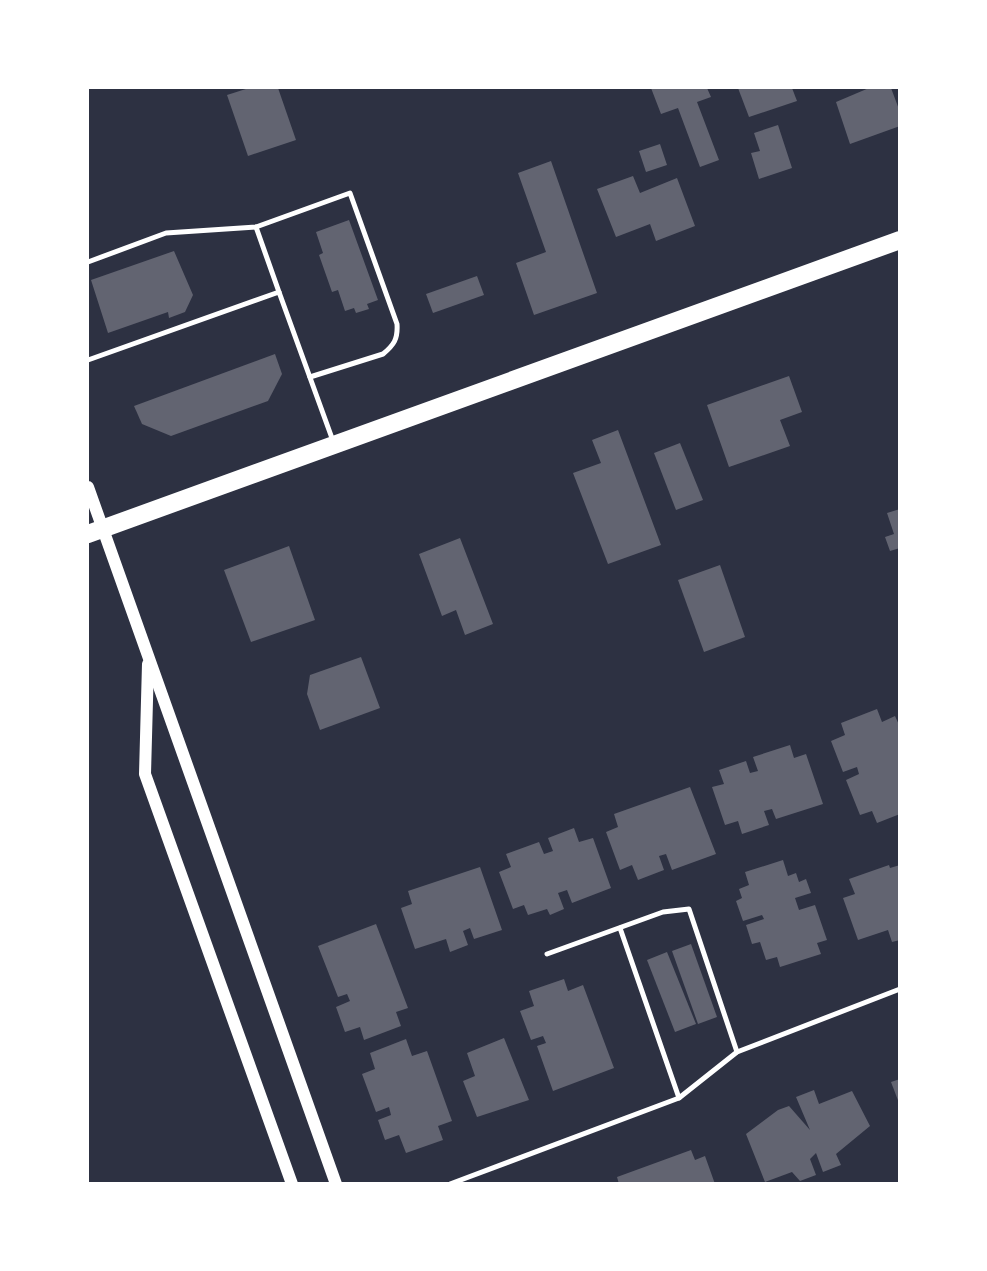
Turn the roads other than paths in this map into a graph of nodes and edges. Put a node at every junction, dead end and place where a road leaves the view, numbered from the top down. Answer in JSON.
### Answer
{"nodes":[{"id":1,"x":256,"y":228,"type":"junction"},
{"id":2,"x":900,"y":240,"type":"edge"},
{"id":3,"x":88,"y":262,"type":"edge"},
{"id":4,"x":279,"y":292,"type":"junction"},
{"id":5,"x":88,"y":359,"type":"edge"},
{"id":6,"x":310,"y":377,"type":"junction"},
{"id":7,"x":334,"y":444,"type":"junction"},
{"id":8,"x":88,"y":487,"type":"edge"},
{"id":9,"x":95,"y":531,"type":"edge"},
{"id":10,"x":148,"y":656,"type":"junction"},
{"id":11,"x":621,"y":928,"type":"junction"},
{"id":12,"x":547,"y":954,"type":"dead end"},
{"id":13,"x":900,"y":989,"type":"edge"},
{"id":14,"x":737,"y":1052,"type":"junction"},
{"id":15,"x":679,"y":1098,"type":"junction"},
{"id":16,"x":292,"y":1184,"type":"edge"},
{"id":17,"x":336,"y":1184,"type":"edge"},
{"id":18,"x":450,"y":1184,"type":"edge"}],
"edges":[{"from":1,"to":3,"type":"lane"},
{"from":1,"to":4,"type":"lane"},
{"from":1,"to":6,"type":"lane"},
{"from":2,"to":7,"type":"main road"},
{"from":4,"to":5,"type":"lane"},
{"from":4,"to":6,"type":"lane"},
{"from":6,"to":7,"type":"lane"},
{"from":7,"to":9,"type":"main road"},
{"from":8,"to":9,"type":"street"},
{"from":9,"to":10,"type":"street"},
{"from":10,"to":16,"type":"street"},
{"from":10,"to":17,"type":"street"},
{"from":11,"to":12,"type":"lane"},
{"from":11,"to":14,"type":"lane"},
{"from":11,"to":15,"type":"lane"},
{"from":13,"to":14,"type":"lane"},
{"from":14,"to":15,"type":"lane"},
{"from":15,"to":18,"type":"lane"}]}
